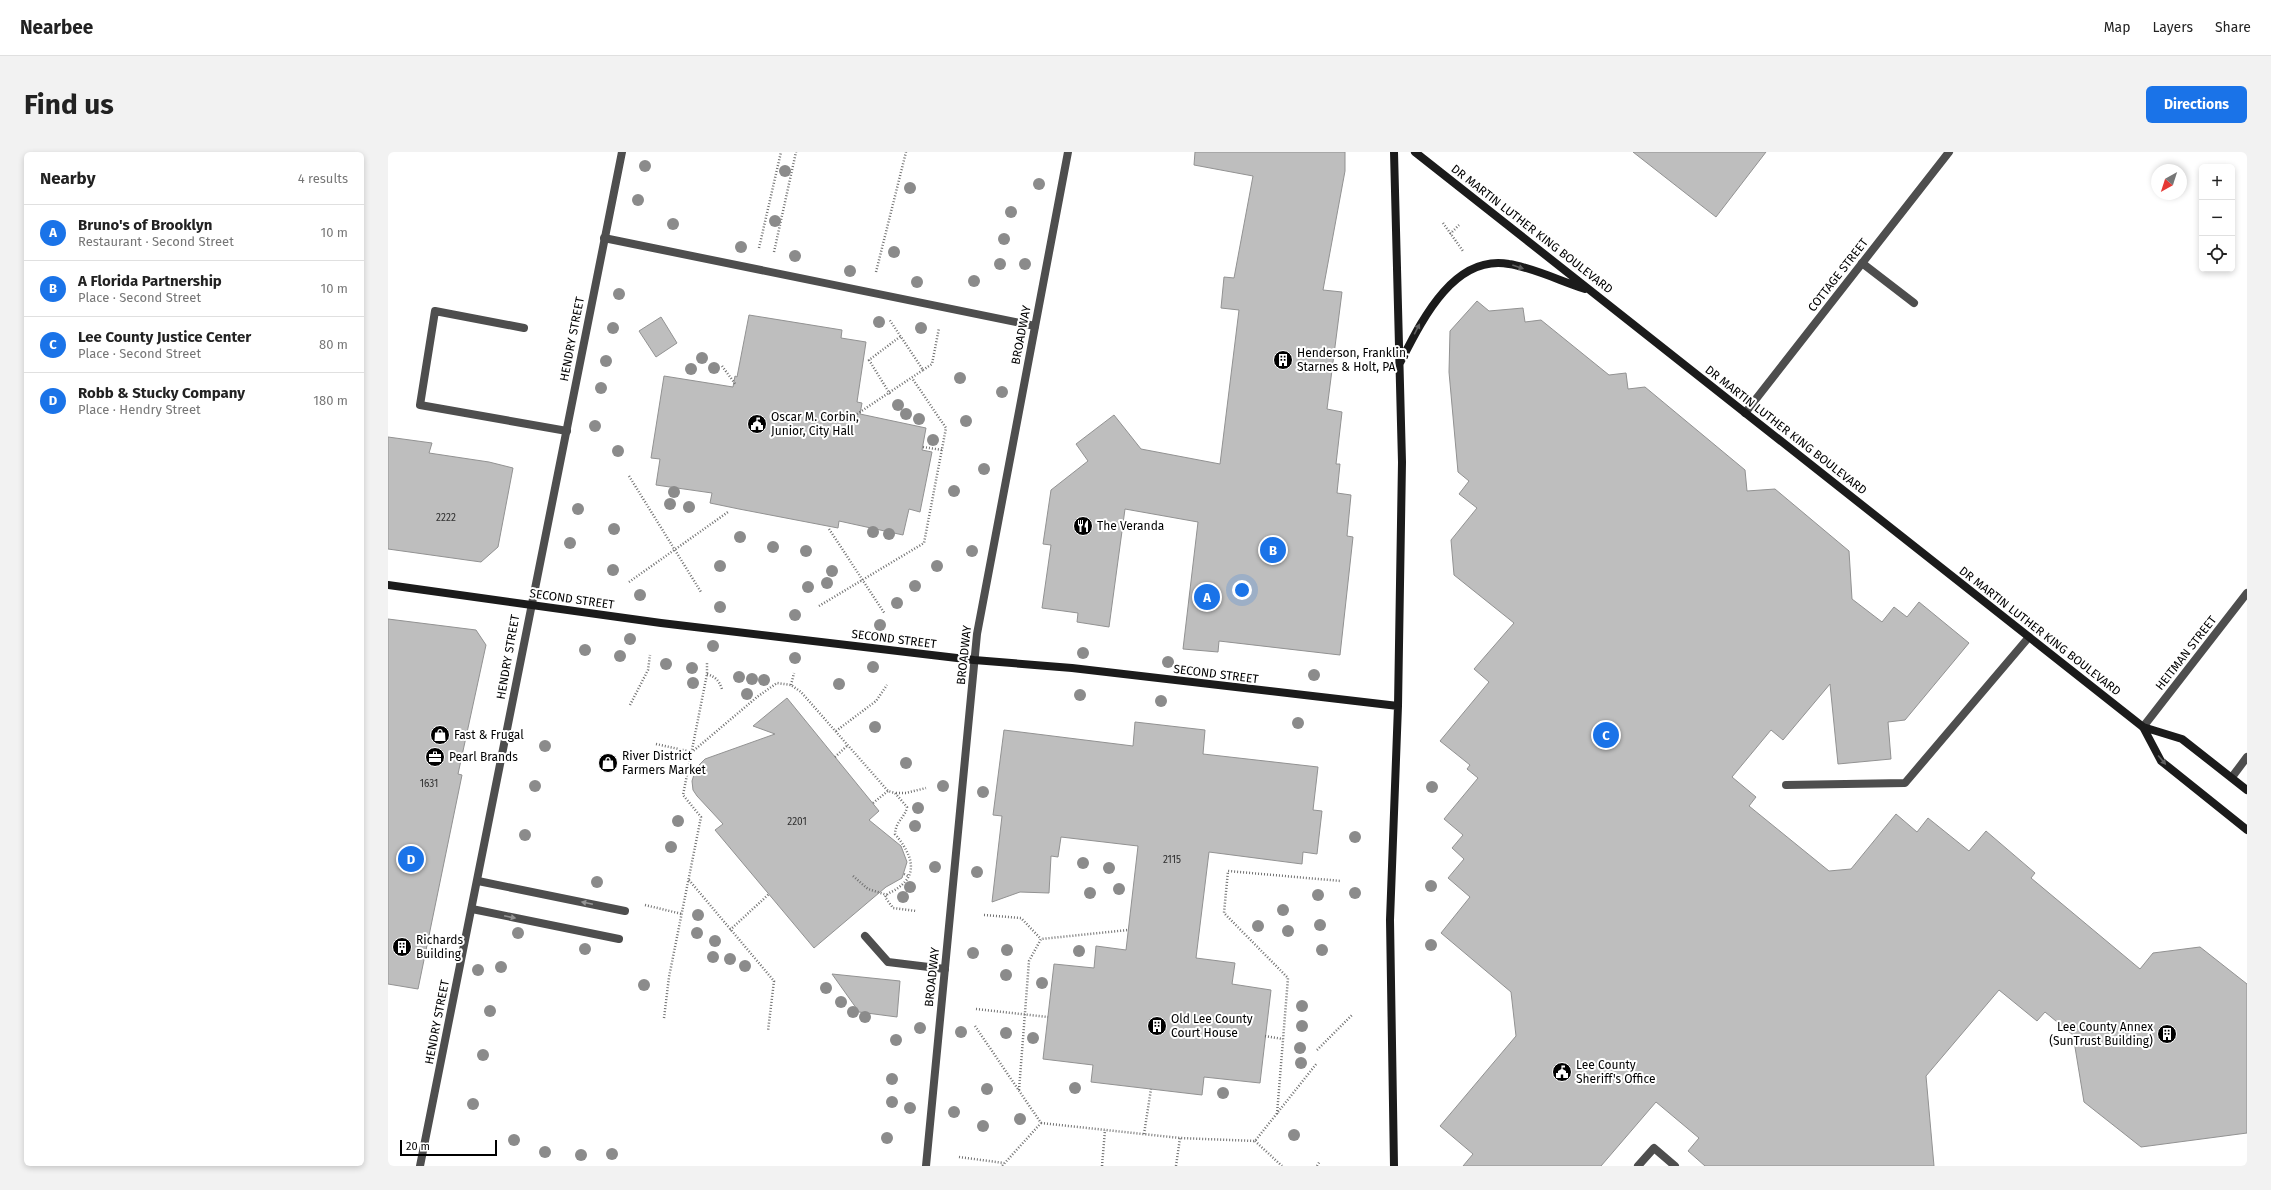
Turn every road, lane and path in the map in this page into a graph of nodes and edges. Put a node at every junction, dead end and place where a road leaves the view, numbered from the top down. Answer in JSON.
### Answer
{"nodes":[{"id":1,"x":622,"y":152,"type":"edge"},
{"id":2,"x":781,"y":152,"type":"edge"},
{"id":3,"x":796,"y":152,"type":"edge"},
{"id":4,"x":906,"y":152,"type":"edge"},
{"id":5,"x":1068,"y":152,"type":"edge"},
{"id":6,"x":1394,"y":152,"type":"edge"},
{"id":7,"x":1415,"y":152,"type":"edge"},
{"id":8,"x":1949,"y":152,"type":"edge"},
{"id":9,"x":1443,"y":223,"type":"dead end"},
{"id":10,"x":1459,"y":225,"type":"dead end"},
{"id":11,"x":1450,"y":234,"type":"junction"},
{"id":12,"x":604,"y":238,"type":"junction"},
{"id":13,"x":1465,"y":254,"type":"dead end"},
{"id":14,"x":1862,"y":263,"type":"junction"},
{"id":15,"x":761,"y":270,"type":"junction"},
{"id":16,"x":1591,"y":291,"type":"junction"},
{"id":17,"x":871,"y":292,"type":"junction"},
{"id":18,"x":1914,"y":303,"type":"dead end"},
{"id":19,"x":942,"y":307,"type":"junction"},
{"id":20,"x":1035,"y":326,"type":"junction"},
{"id":21,"x":524,"y":328,"type":"dead end"},
{"id":22,"x":901,"y":336,"type":"junction"},
{"id":23,"x":1399,"y":363,"type":"junction"},
{"id":24,"x":722,"y":366,"type":"dead end"},
{"id":25,"x":923,"y":370,"type":"junction"},
{"id":26,"x":912,"y":378,"type":"junction"},
{"id":27,"x":736,"y":385,"type":"dead end"},
{"id":28,"x":890,"y":394,"type":"junction"},
{"id":29,"x":1745,"y":413,"type":"junction"},
{"id":30,"x":857,"y":414,"type":"dead end"},
{"id":31,"x":567,"y":431,"type":"junction"},
{"id":32,"x":922,"y":447,"type":"dead end"},
{"id":33,"x":942,"y":450,"type":"junction"},
{"id":34,"x":629,"y":476,"type":"dead end"},
{"id":35,"x":728,"y":512,"type":"dead end"},
{"id":36,"x":829,"y":529,"type":"dead end"},
{"id":37,"x":675,"y":551,"type":"junction"},
{"id":38,"x":862,"y":579,"type":"junction"},
{"id":39,"x":629,"y":582,"type":"dead end"},
{"id":40,"x":388,"y":585,"type":"edge"},
{"id":41,"x":701,"y":592,"type":"dead end"},
{"id":42,"x":2247,"y":593,"type":"edge"},
{"id":43,"x":530,"y":605,"type":"junction"},
{"id":44,"x":819,"y":606,"type":"dead end"},
{"id":45,"x":885,"y":614,"type":"dead end"},
{"id":46,"x":2029,"y":637,"type":"junction"},
{"id":47,"x":650,"y":655,"type":"dead end"},
{"id":48,"x":974,"y":660,"type":"junction"},
{"id":49,"x":707,"y":662,"type":"dead end"},
{"id":50,"x":794,"y":673,"type":"dead end"},
{"id":51,"x":707,"y":674,"type":"junction"},
{"id":52,"x":791,"y":685,"type":"junction"},
{"id":53,"x":887,"y":685,"type":"dead end"},
{"id":54,"x":722,"y":689,"type":"dead end"},
{"id":55,"x":630,"y":705,"type":"dead end"},
{"id":56,"x":1398,"y":706,"type":"junction"},
{"id":57,"x":2143,"y":726,"type":"junction"},
{"id":58,"x":836,"y":731,"type":"junction"},
{"id":59,"x":656,"y":744,"type":"dead end"},
{"id":60,"x":848,"y":746,"type":"junction"},
{"id":61,"x":692,"y":752,"type":"junction"},
{"id":62,"x":835,"y":757,"type":"dead end"},
{"id":63,"x":2247,"y":757,"type":"edge"},
{"id":64,"x":689,"y":765,"type":"junction"},
{"id":65,"x":696,"y":768,"type":"dead end"},
{"id":66,"x":2232,"y":777,"type":"junction"},
{"id":67,"x":1786,"y":785,"type":"dead end"},
{"id":68,"x":926,"y":788,"type":"dead end"},
{"id":69,"x":2247,"y":790,"type":"edge"},
{"id":70,"x":888,"y":791,"type":"junction"},
{"id":71,"x":895,"y":793,"type":"junction"},
{"id":72,"x":873,"y":803,"type":"dead end"},
{"id":73,"x":2247,"y":830,"type":"edge"},
{"id":74,"x":904,"y":874,"type":"dead end"},
{"id":75,"x":853,"y":876,"type":"dead end"},
{"id":76,"x":908,"y":876,"type":"junction"},
{"id":77,"x":688,"y":880,"type":"junction"},
{"id":78,"x":478,"y":881,"type":"junction"},
{"id":79,"x":1341,"y":881,"type":"dead end"},
{"id":80,"x":768,"y":894,"type":"dead end"},
{"id":81,"x":887,"y":895,"type":"junction"},
{"id":82,"x":641,"y":904,"type":"dead end"},
{"id":83,"x":472,"y":909,"type":"junction"},
{"id":84,"x":625,"y":911,"type":"dead end"},
{"id":85,"x":916,"y":912,"type":"dead end"},
{"id":86,"x":682,"y":914,"type":"junction"},
{"id":87,"x":984,"y":915,"type":"dead end"},
{"id":88,"x":730,"y":930,"type":"junction"},
{"id":89,"x":1128,"y":930,"type":"dead end"},
{"id":90,"x":865,"y":936,"type":"dead end"},
{"id":91,"x":619,"y":939,"type":"dead end"},
{"id":92,"x":1041,"y":939,"type":"junction"},
{"id":93,"x":945,"y":969,"type":"junction"},
{"id":94,"x":976,"y":1009,"type":"dead end"},
{"id":95,"x":1353,"y":1014,"type":"dead end"},
{"id":96,"x":1025,"y":1016,"type":"junction"},
{"id":97,"x":1048,"y":1017,"type":"dead end"},
{"id":98,"x":664,"y":1018,"type":"dead end"},
{"id":99,"x":975,"y":1026,"type":"dead end"},
{"id":100,"x":768,"y":1031,"type":"dead end"},
{"id":101,"x":1265,"y":1036,"type":"dead end"},
{"id":102,"x":1283,"y":1039,"type":"junction"},
{"id":103,"x":1316,"y":1050,"type":"dead end"},
{"id":104,"x":1317,"y":1063,"type":"dead end"},
{"id":105,"x":1151,"y":1089,"type":"dead end"},
{"id":106,"x":1019,"y":1090,"type":"junction"},
{"id":107,"x":1277,"y":1114,"type":"junction"},
{"id":108,"x":1041,"y":1123,"type":"junction"},
{"id":109,"x":1105,"y":1130,"type":"junction"},
{"id":110,"x":1144,"y":1134,"type":"junction"},
{"id":111,"x":1180,"y":1138,"type":"junction"},
{"id":112,"x":1255,"y":1141,"type":"junction"},
{"id":113,"x":959,"y":1157,"type":"dead end"},
{"id":114,"x":1320,"y":1161,"type":"dead end"},
{"id":115,"x":1004,"y":1165,"type":"edge"},
{"id":116,"x":420,"y":1166,"type":"edge"},
{"id":117,"x":926,"y":1166,"type":"edge"},
{"id":118,"x":1102,"y":1166,"type":"edge"},
{"id":119,"x":1176,"y":1166,"type":"edge"},
{"id":120,"x":1282,"y":1166,"type":"edge"},
{"id":121,"x":1317,"y":1166,"type":"edge"},
{"id":122,"x":1394,"y":1166,"type":"edge"},
{"id":123,"x":1638,"y":1166,"type":"edge"},
{"id":124,"x":1675,"y":1166,"type":"edge"}],
"edges":[{"from":1,"to":12,"type":"street","name":"HENDRY STREET"},
{"from":2,"to":15,"type":"path"},
{"from":3,"to":15,"type":"path"},
{"from":4,"to":17,"type":"path"},
{"from":5,"to":20,"type":"street","name":"BROADWAY"},
{"from":6,"to":23,"type":"main road"},
{"from":7,"to":16,"type":"main road","name":"DR MARTIN LUTHER KING BOULEVARD"},
{"from":8,"to":14,"type":"street","name":"COTTAGE STREET"},
{"from":9,"to":11,"type":"path"},
{"from":10,"to":11,"type":"path"},
{"from":11,"to":13,"type":"path"},
{"from":12,"to":15,"type":"street"},
{"from":12,"to":31,"type":"street","name":"HENDRY STREET"},
{"from":14,"to":18,"type":"street"},
{"from":14,"to":29,"type":"street","name":"COTTAGE STREET"},
{"from":15,"to":17,"type":"street"},
{"from":23,"to":16,"type":"main road","one_way":true},
{"from":16,"to":29,"type":"main road","name":"DR MARTIN LUTHER KING BOULEVARD"},
{"from":17,"to":19,"type":"street"},
{"from":17,"to":22,"type":"path"},
{"from":19,"to":20,"type":"street"},
{"from":19,"to":25,"type":"path"},
{"from":20,"to":48,"type":"street","name":"BROADWAY"},
{"from":21,"to":31,"type":"street"},
{"from":22,"to":25,"type":"path"},
{"from":22,"to":28,"type":"path"},
{"from":23,"to":56,"type":"main road"},
{"from":24,"to":27,"type":"path"},
{"from":25,"to":26,"type":"path"},
{"from":26,"to":28,"type":"path"},
{"from":26,"to":33,"type":"path"},
{"from":28,"to":30,"type":"path"},
{"from":29,"to":46,"type":"main road","name":"DR MARTIN LUTHER KING BOULEVARD"},
{"from":31,"to":43,"type":"street","name":"HENDRY STREET"},
{"from":32,"to":33,"type":"path"},
{"from":33,"to":38,"type":"path"},
{"from":34,"to":37,"type":"path"},
{"from":35,"to":37,"type":"path"},
{"from":36,"to":38,"type":"path"},
{"from":37,"to":39,"type":"path"},
{"from":37,"to":41,"type":"path"},
{"from":38,"to":44,"type":"path"},
{"from":38,"to":45,"type":"path"},
{"from":40,"to":43,"type":"main road","name":"SECOND STREET"},
{"from":42,"to":57,"type":"street","name":"HEITMAN STREET"},
{"from":43,"to":48,"type":"main road","name":"SECOND STREET"},
{"from":43,"to":78,"type":"street","name":"HENDRY STREET"},
{"from":46,"to":57,"type":"main road","name":"DR MARTIN LUTHER KING BOULEVARD"},
{"from":46,"to":67,"type":"street"},
{"from":47,"to":55,"type":"path"},
{"from":48,"to":56,"type":"main road","name":"SECOND STREET"},
{"from":48,"to":93,"type":"street","name":"BROADWAY"},
{"from":49,"to":51,"type":"path"},
{"from":50,"to":52,"type":"path"},
{"from":51,"to":54,"type":"path"},
{"from":51,"to":61,"type":"path"},
{"from":52,"to":58,"type":"path"},
{"from":52,"to":61,"type":"path"},
{"from":53,"to":58,"type":"path"},
{"from":56,"to":122,"type":"main road"},
{"from":57,"to":66,"type":"main road","name":"DR MARTIN LUTHER KING BOULEVARD"},
{"from":57,"to":73,"type":"main road","name":"DR MARTIN LUTHER KING BOULEVARD","one_way":true},
{"from":58,"to":60,"type":"path"},
{"from":59,"to":61,"type":"path"},
{"from":60,"to":62,"type":"path"},
{"from":60,"to":70,"type":"path"},
{"from":61,"to":64,"type":"path"},
{"from":63,"to":66,"type":"street"},
{"from":64,"to":65,"type":"path"},
{"from":64,"to":77,"type":"path"},
{"from":66,"to":69,"type":"main road","name":"DR MARTIN LUTHER KING BOULEVARD"},
{"from":68,"to":71,"type":"path"},
{"from":70,"to":71,"type":"path"},
{"from":70,"to":72,"type":"path"},
{"from":71,"to":76,"type":"path"},
{"from":74,"to":76,"type":"path"},
{"from":75,"to":81,"type":"path"},
{"from":76,"to":81,"type":"path"},
{"from":77,"to":86,"type":"path"},
{"from":77,"to":88,"type":"path"},
{"from":78,"to":83,"type":"street","name":"HENDRY STREET"},
{"from":84,"to":78,"type":"street","one_way":true},
{"from":79,"to":102,"type":"path"},
{"from":80,"to":88,"type":"path"},
{"from":81,"to":85,"type":"path"},
{"from":82,"to":86,"type":"path"},
{"from":83,"to":91,"type":"street","one_way":true},
{"from":83,"to":116,"type":"street","name":"HENDRY STREET"},
{"from":86,"to":98,"type":"path"},
{"from":87,"to":92,"type":"path"},
{"from":88,"to":100,"type":"path"},
{"from":89,"to":92,"type":"path"},
{"from":90,"to":93,"type":"street"},
{"from":92,"to":96,"type":"path"},
{"from":93,"to":117,"type":"street","name":"BROADWAY"},
{"from":94,"to":96,"type":"path"},
{"from":95,"to":103,"type":"path"},
{"from":96,"to":97,"type":"path"},
{"from":96,"to":106,"type":"path"},
{"from":99,"to":106,"type":"path"},
{"from":101,"to":102,"type":"path"},
{"from":102,"to":107,"type":"path"},
{"from":104,"to":107,"type":"path"},
{"from":105,"to":110,"type":"path"},
{"from":106,"to":108,"type":"path"},
{"from":107,"to":112,"type":"path"},
{"from":108,"to":109,"type":"path"},
{"from":108,"to":115,"type":"path"},
{"from":109,"to":110,"type":"path"},
{"from":109,"to":118,"type":"path"},
{"from":110,"to":111,"type":"path"},
{"from":111,"to":112,"type":"path"},
{"from":111,"to":119,"type":"path"},
{"from":112,"to":120,"type":"path"},
{"from":113,"to":115,"type":"path"},
{"from":114,"to":121,"type":"path"},
{"from":123,"to":124,"type":"street"}]}
